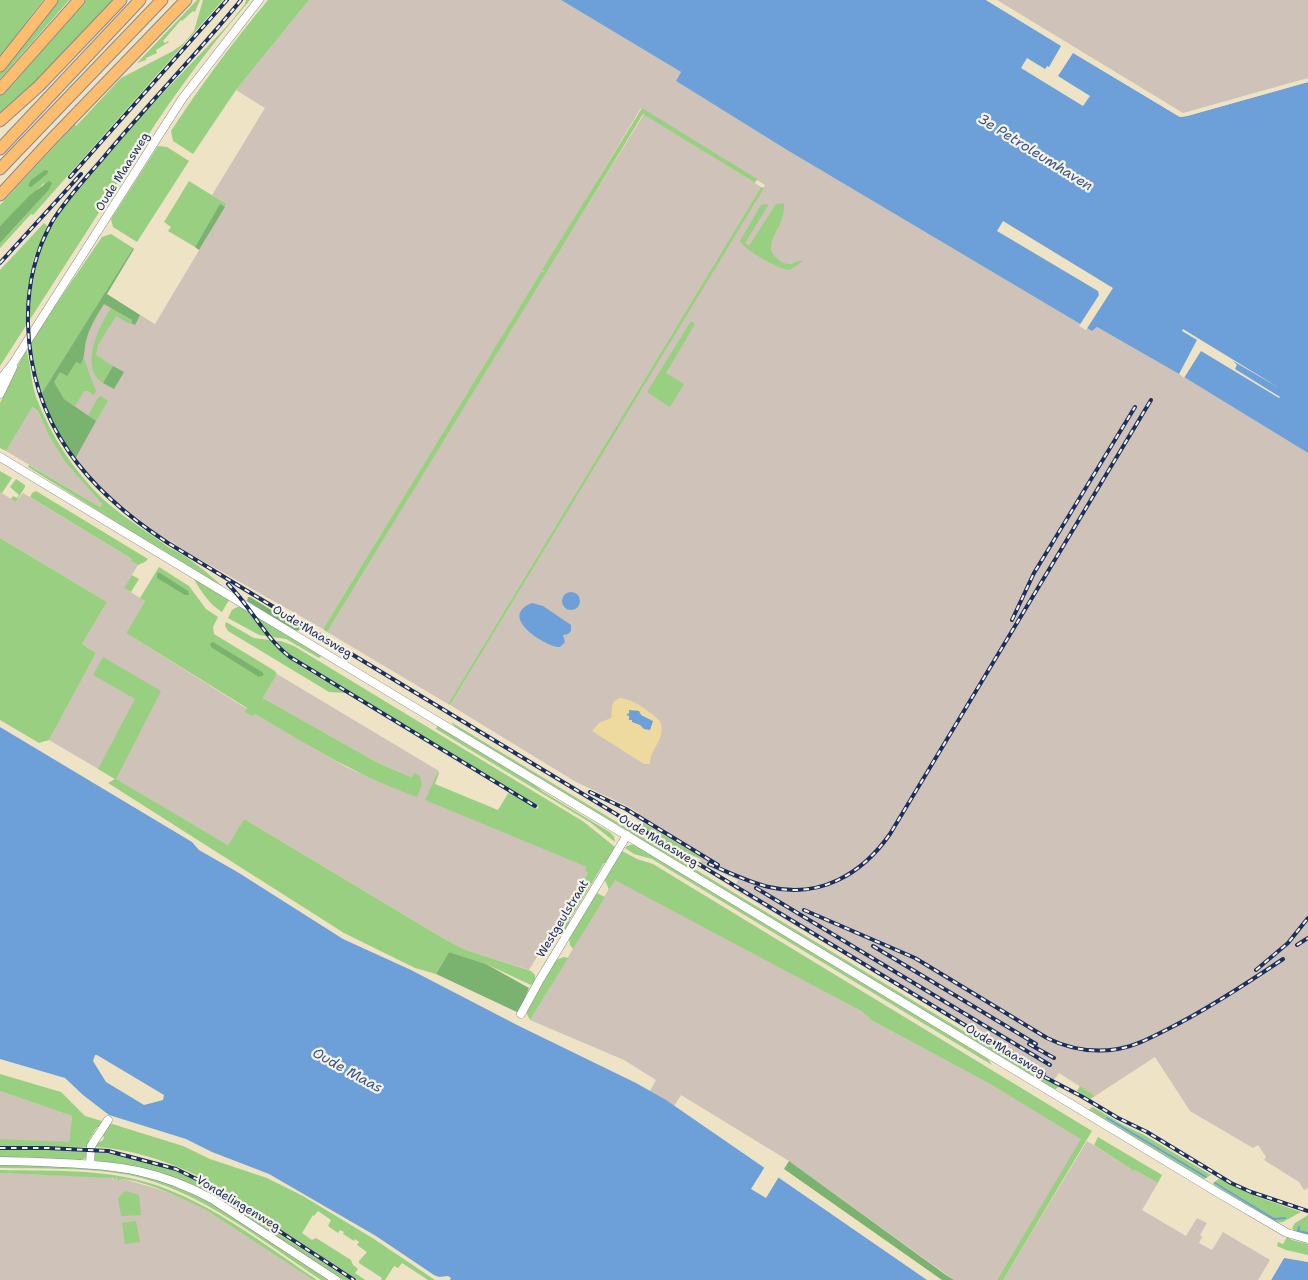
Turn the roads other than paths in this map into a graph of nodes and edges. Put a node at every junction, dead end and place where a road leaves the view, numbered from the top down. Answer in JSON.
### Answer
{"nodes":[{"id":1,"x":52,"y":0,"type":"edge"},
{"id":2,"x":79,"y":0,"type":"edge"},
{"id":3,"x":121,"y":0,"type":"edge"},
{"id":4,"x":140,"y":0,"type":"edge"},
{"id":5,"x":162,"y":0,"type":"edge"},
{"id":6,"x":186,"y":0,"type":"edge"},
{"id":7,"x":260,"y":0,"type":"edge"},
{"id":8,"x":0,"y":66,"type":"edge"},
{"id":9,"x":0,"y":89,"type":"edge"},
{"id":10,"x":0,"y":121,"type":"edge"},
{"id":11,"x":0,"y":149,"type":"edge"},
{"id":12,"x":0,"y":169,"type":"edge"},
{"id":13,"x":0,"y":196,"type":"edge"},
{"id":14,"x":14,"y":362,"type":"junction"},
{"id":15,"x":0,"y":380,"type":"edge"},
{"id":16,"x":0,"y":394,"type":"edge"},
{"id":17,"x":0,"y":457,"type":"edge"},
{"id":18,"x":627,"y":835,"type":"junction"},
{"id":19,"x":521,"y":1014,"type":"dead end"},
{"id":20,"x":108,"y":1120,"type":"dead end"},
{"id":21,"x":0,"y":1161,"type":"edge"},
{"id":22,"x":90,"y":1164,"type":"junction"},
{"id":23,"x":1308,"y":1239,"type":"edge"},
{"id":24,"x":336,"y":1280,"type":"edge"}],
"edges":[{"from":1,"to":8,"type":"highway"},
{"from":2,"to":9,"type":"highway"},
{"from":3,"to":10,"type":"highway"},
{"from":4,"to":11,"type":"highway"},
{"from":5,"to":12,"type":"highway"},
{"from":6,"to":13,"type":"highway"},
{"from":7,"to":14,"type":"street","name":"Oude Maasweg"},
{"from":14,"to":15,"type":"street","name":"Oude Maasweg"},
{"from":14,"to":16,"type":"street","name":"Oude Maasweg"},
{"from":17,"to":18,"type":"street","name":"Oude Maasweg"},
{"from":18,"to":19,"type":"street","name":"Westgeulstraat"},
{"from":18,"to":23,"type":"street","name":"Oude Maasweg"},
{"from":20,"to":22,"type":"street"},
{"from":21,"to":22,"type":"street","name":"Vondelingenweg"},
{"from":22,"to":24,"type":"street","name":"Vondelingenweg"}]}
